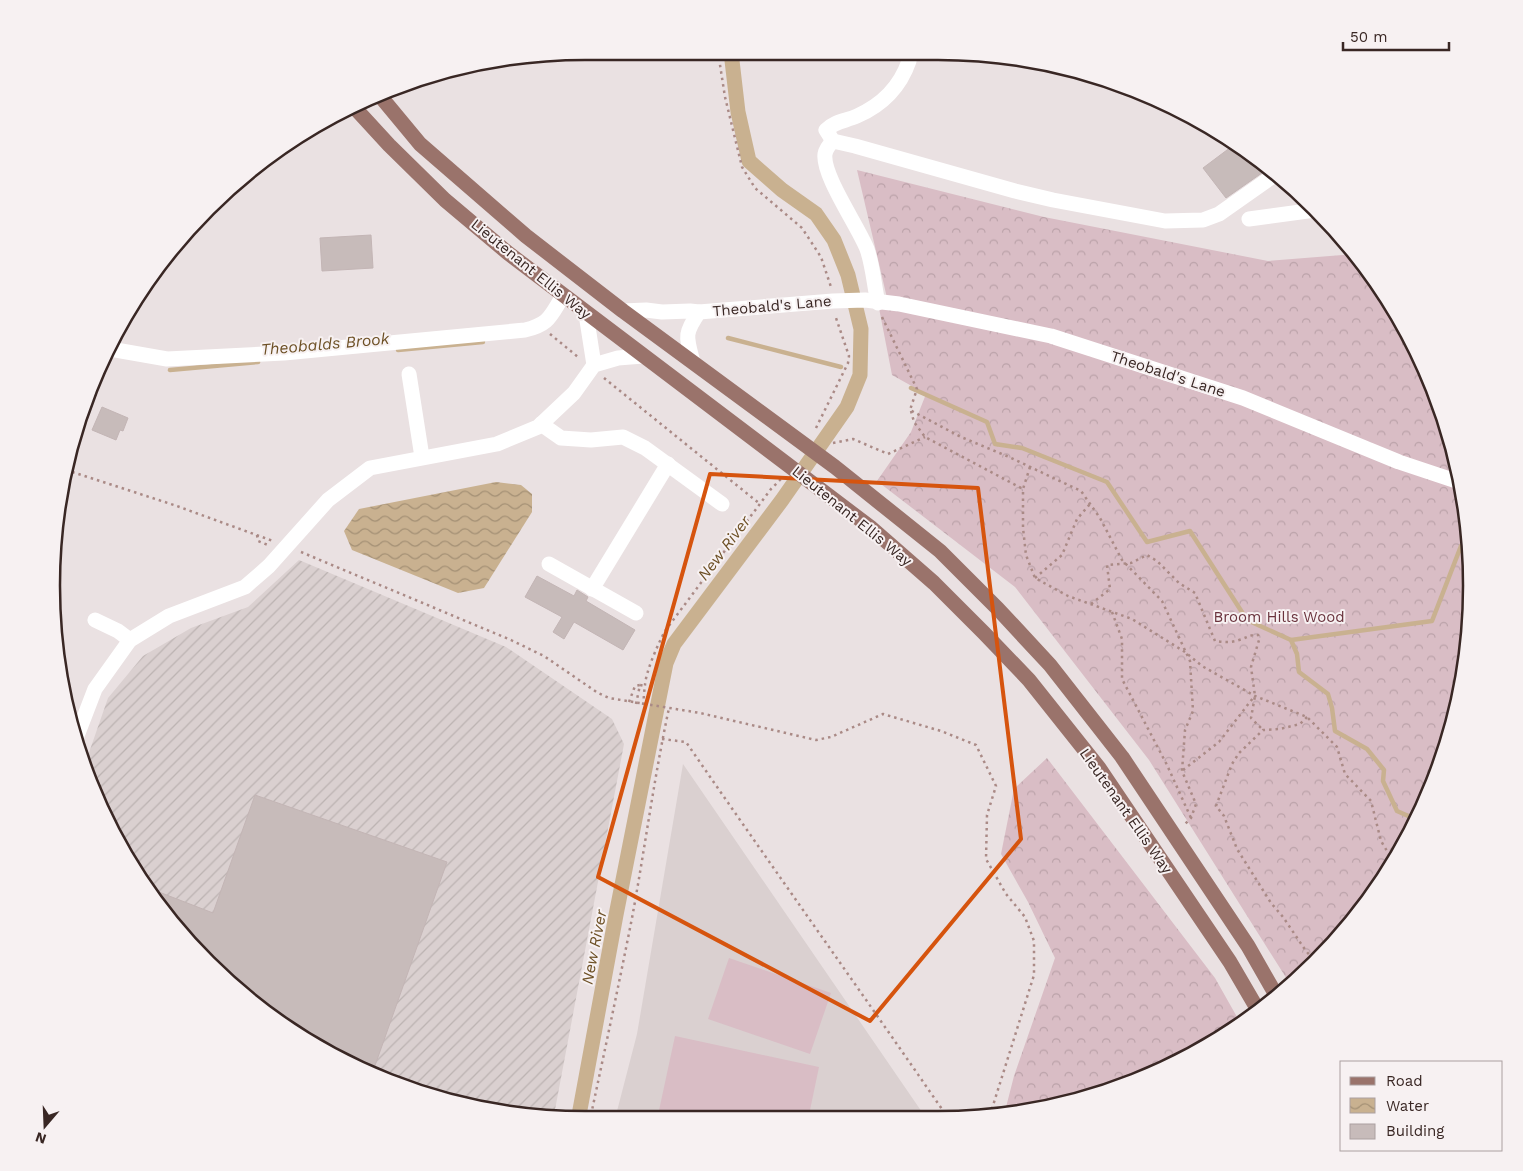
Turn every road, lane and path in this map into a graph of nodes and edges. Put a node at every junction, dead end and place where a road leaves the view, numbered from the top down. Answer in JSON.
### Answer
{"nodes":[{"id":1,"x":719,"y":60,"type":"edge"},
{"id":2,"x":909,"y":61,"type":"dead end"},
{"id":3,"x":384,"y":100,"type":"edge"},
{"id":4,"x":358,"y":112,"type":"edge"},
{"id":5,"x":833,"y":141,"type":"junction"},
{"id":6,"x":1269,"y":179,"type":"edge"},
{"id":7,"x":1306,"y":211,"type":"edge"},
{"id":8,"x":1249,"y":219,"type":"dead end"},
{"id":9,"x":563,"y":296,"type":"junction"},
{"id":10,"x":837,"y":297,"type":"junction"},
{"id":11,"x":871,"y":301,"type":"junction"},
{"id":12,"x":623,"y":311,"type":"junction"},
{"id":13,"x":699,"y":312,"type":"junction"},
{"id":14,"x":586,"y":314,"type":"junction"},
{"id":15,"x":836,"y":320,"type":"dead end"},
{"id":16,"x":540,"y":326,"type":"junction"},
{"id":17,"x":116,"y":349,"type":"edge"},
{"id":18,"x":643,"y":356,"type":"junction"},
{"id":19,"x":693,"y":362,"type":"junction"},
{"id":20,"x":593,"y":366,"type":"junction"},
{"id":21,"x":409,"y":374,"type":"dead end"},
{"id":22,"x":910,"y":410,"type":"junction"},
{"id":23,"x":541,"y":424,"type":"junction"},
{"id":24,"x":816,"y":428,"type":"dead end"},
{"id":25,"x":925,"y":437,"type":"junction"},
{"id":26,"x":833,"y":442,"type":"dead end"},
{"id":27,"x":422,"y":457,"type":"junction"},
{"id":28,"x":668,"y":464,"type":"junction"},
{"id":29,"x":1030,"y":467,"type":"junction"},
{"id":30,"x":73,"y":472,"type":"edge"},
{"id":31,"x":785,"y":475,"type":"dead end"},
{"id":32,"x":1452,"y":480,"type":"edge"},
{"id":33,"x":1023,"y":489,"type":"junction"},
{"id":34,"x":722,"y":504,"type":"dead end"},
{"id":35,"x":760,"y":504,"type":"junction"},
{"id":36,"x":1090,"y":504,"type":"junction"},
{"id":37,"x":257,"y":535,"type":"junction"},
{"id":38,"x":279,"y":543,"type":"dead end"},
{"id":39,"x":274,"y":548,"type":"dead end"},
{"id":40,"x":302,"y":552,"type":"dead end"},
{"id":41,"x":549,"y":564,"type":"dead end"},
{"id":42,"x":1126,"y":564,"type":"junction"},
{"id":43,"x":1035,"y":578,"type":"junction"},
{"id":44,"x":592,"y":589,"type":"junction"},
{"id":45,"x":1092,"y":604,"type":"junction"},
{"id":46,"x":1111,"y":611,"type":"junction"},
{"id":47,"x":636,"y":613,"type":"dead end"},
{"id":48,"x":95,"y":620,"type":"dead end"},
{"id":49,"x":130,"y":640,"type":"junction"},
{"id":50,"x":1185,"y":652,"type":"junction"},
{"id":51,"x":640,"y":685,"type":"junction"},
{"id":52,"x":644,"y":686,"type":"junction"},
{"id":53,"x":1254,"y":696,"type":"junction"},
{"id":54,"x":629,"y":702,"type":"junction"},
{"id":55,"x":636,"y":704,"type":"junction"},
{"id":56,"x":643,"y":705,"type":"junction"},
{"id":57,"x":669,"y":708,"type":"junction"},
{"id":58,"x":1307,"y":717,"type":"junction"},
{"id":59,"x":80,"y":728,"type":"edge"},
{"id":60,"x":1263,"y":730,"type":"junction"},
{"id":61,"x":662,"y":739,"type":"junction"},
{"id":62,"x":1182,"y":771,"type":"junction"},
{"id":63,"x":1191,"y":818,"type":"junction"},
{"id":64,"x":1174,"y":835,"type":"junction"},
{"id":65,"x":1389,"y":854,"type":"edge"},
{"id":66,"x":1310,"y":956,"type":"edge"},
{"id":67,"x":1273,"y":990,"type":"edge"},
{"id":68,"x":1254,"y":1004,"type":"edge"},
{"id":69,"x":992,"y":1108,"type":"edge"},
{"id":70,"x":592,"y":1111,"type":"edge"},
{"id":71,"x":943,"y":1111,"type":"edge"}],
"edges":[{"from":1,"to":10,"type":"path"},
{"from":2,"to":5,"type":"street"},
{"from":3,"to":12,"type":"main road","name":"Lieutenant Ellis Way"},
{"from":4,"to":9,"type":"main road","name":"Lieutenant Ellis Way"},
{"from":5,"to":6,"type":"street"},
{"from":5,"to":11,"type":"street"},
{"from":7,"to":8,"type":"street"},
{"from":9,"to":14,"type":"main road","name":"Lieutenant Ellis Way"},
{"from":9,"to":16,"type":"street"},
{"from":10,"to":11,"type":"street","name":"Theobald's Lane"},
{"from":10,"to":13,"type":"street","name":"Theobald's Lane"},
{"from":11,"to":22,"type":"path"},
{"from":11,"to":32,"type":"street","name":"Theobald's Lane"},
{"from":12,"to":13,"type":"street","name":"Theobald's Lane"},
{"from":12,"to":19,"type":"main road","name":"Lieutenant Ellis Way"},
{"from":13,"to":19,"type":"street"},
{"from":14,"to":18,"type":"main road","name":"Lieutenant Ellis Way"},
{"from":14,"to":20,"type":"street"},
{"from":15,"to":24,"type":"path"},
{"from":16,"to":17,"type":"street"},
{"from":16,"to":20,"type":"path"},
{"from":18,"to":20,"type":"street"},
{"from":18,"to":68,"type":"main road","name":"Lieutenant Ellis Way"},
{"from":19,"to":64,"type":"main road","name":"Lieutenant Ellis Way"},
{"from":20,"to":23,"type":"street"},
{"from":20,"to":35,"type":"path"},
{"from":21,"to":27,"type":"street"},
{"from":22,"to":25,"type":"path"},
{"from":22,"to":29,"type":"path"},
{"from":23,"to":27,"type":"street"},
{"from":23,"to":28,"type":"street"},
{"from":25,"to":26,"type":"path"},
{"from":25,"to":33,"type":"path"},
{"from":27,"to":49,"type":"street"},
{"from":28,"to":34,"type":"street"},
{"from":28,"to":44,"type":"street"},
{"from":29,"to":33,"type":"path"},
{"from":29,"to":36,"type":"path"},
{"from":30,"to":37,"type":"path"},
{"from":31,"to":35,"type":"path"},
{"from":33,"to":43,"type":"path"},
{"from":35,"to":52,"type":"path"},
{"from":36,"to":42,"type":"path"},
{"from":36,"to":43,"type":"path"},
{"from":37,"to":38,"type":"path"},
{"from":37,"to":39,"type":"path"},
{"from":40,"to":54,"type":"path"},
{"from":41,"to":44,"type":"street"},
{"from":42,"to":45,"type":"path"},
{"from":42,"to":50,"type":"path"},
{"from":42,"to":53,"type":"path"},
{"from":43,"to":45,"type":"path"},
{"from":44,"to":47,"type":"street"},
{"from":45,"to":46,"type":"path"},
{"from":46,"to":50,"type":"path"},
{"from":46,"to":63,"type":"path"},
{"from":48,"to":49,"type":"street"},
{"from":49,"to":59,"type":"street"},
{"from":50,"to":53,"type":"path"},
{"from":50,"to":62,"type":"path"},
{"from":51,"to":52,"type":"path"},
{"from":51,"to":54,"type":"path"},
{"from":51,"to":55,"type":"path"},
{"from":52,"to":56,"type":"path"},
{"from":53,"to":58,"type":"path"},
{"from":53,"to":60,"type":"path"},
{"from":53,"to":62,"type":"path"},
{"from":54,"to":55,"type":"path"},
{"from":55,"to":56,"type":"path"},
{"from":56,"to":57,"type":"path"},
{"from":57,"to":61,"type":"path"},
{"from":57,"to":69,"type":"path"},
{"from":58,"to":60,"type":"path"},
{"from":58,"to":65,"type":"path"},
{"from":60,"to":66,"type":"path"},
{"from":61,"to":70,"type":"path"},
{"from":61,"to":71,"type":"path"},
{"from":62,"to":63,"type":"path"},
{"from":63,"to":64,"type":"path"},
{"from":64,"to":67,"type":"main road","name":"Lieutenant Ellis Way"}]}
